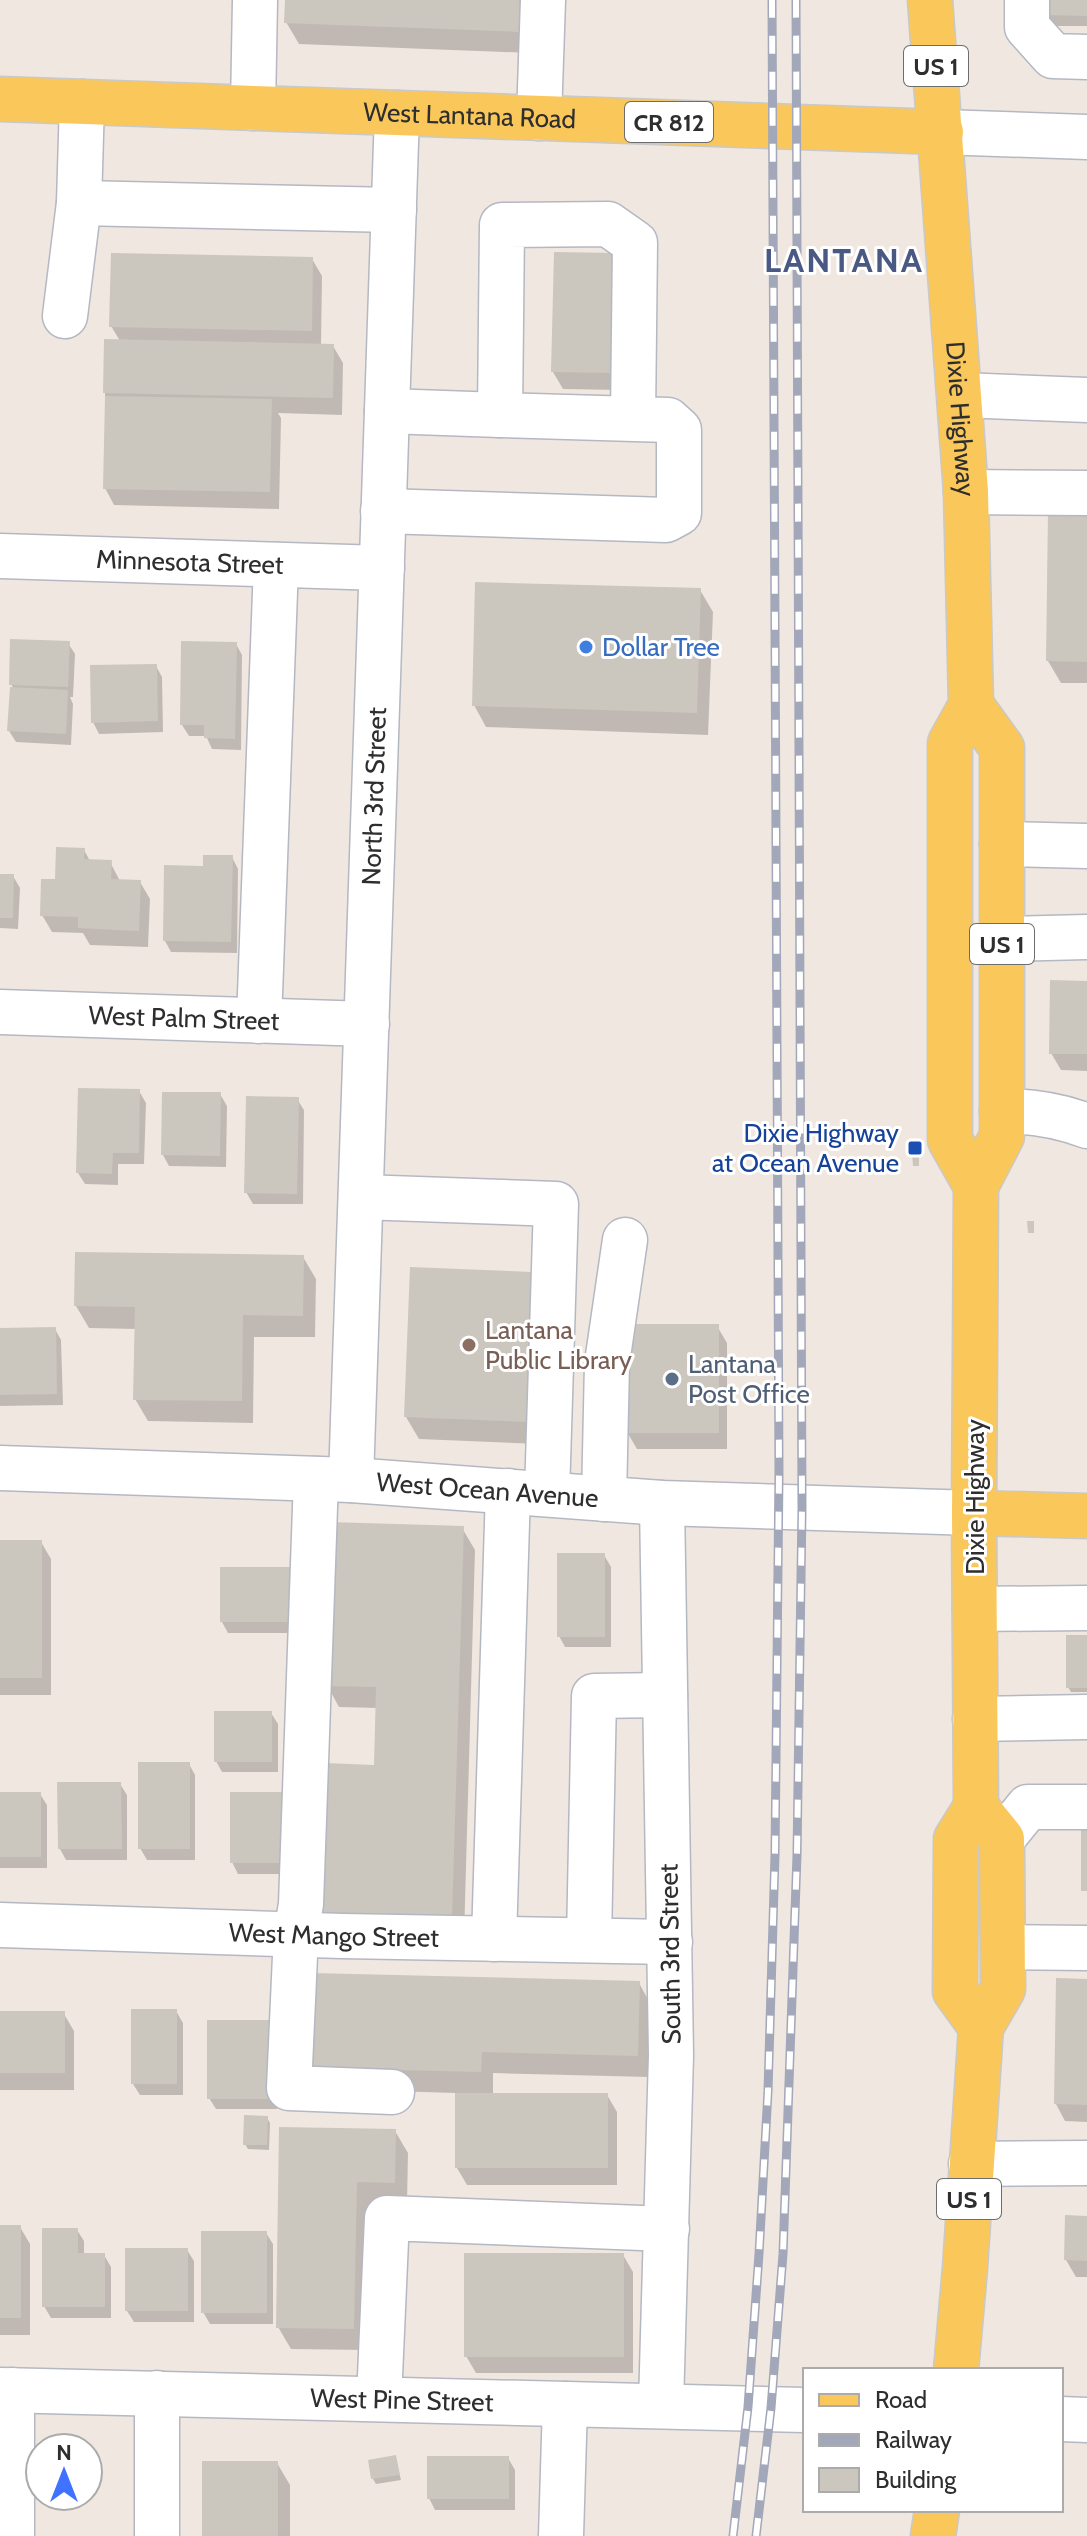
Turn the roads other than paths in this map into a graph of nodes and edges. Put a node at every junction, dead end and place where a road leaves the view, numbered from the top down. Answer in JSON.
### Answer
{"nodes":[{"id":1,"x":255,"y":0,"type":"edge"},
{"id":2,"x":543,"y":0,"type":"edge"},
{"id":3,"x":930,"y":0,"type":"edge"},
{"id":4,"x":1027,"y":0,"type":"edge"},
{"id":5,"x":1087,"y":57,"type":"edge"},
{"id":6,"x":0,"y":99,"type":"edge"},
{"id":7,"x":82,"y":102,"type":"junction"},
{"id":8,"x":253,"y":108,"type":"junction"},
{"id":9,"x":397,"y":113,"type":"junction"},
{"id":10,"x":539,"y":118,"type":"junction"},
{"id":11,"x":941,"y":132,"type":"junction"},
{"id":12,"x":1087,"y":137,"type":"edge"},
{"id":13,"x":79,"y":203,"type":"junction"},
{"id":14,"x":394,"y":210,"type":"junction"},
{"id":15,"x":65,"y":316,"type":"dead end"},
{"id":16,"x":960,"y":395,"type":"junction"},
{"id":17,"x":1087,"y":400,"type":"edge"},
{"id":18,"x":387,"y":411,"type":"junction"},
{"id":19,"x":500,"y":415,"type":"junction"},
{"id":20,"x":633,"y":418,"type":"junction"},
{"id":21,"x":966,"y":492,"type":"junction"},
{"id":22,"x":1087,"y":493,"type":"edge"},
{"id":23,"x":383,"y":511,"type":"junction"},
{"id":24,"x":0,"y":556,"type":"edge"},
{"id":25,"x":276,"y":565,"type":"junction"},
{"id":26,"x":382,"y":568,"type":"junction"},
{"id":27,"x":971,"y":705,"type":"junction"},
{"id":28,"x":1002,"y":844,"type":"junction"},
{"id":29,"x":1087,"y":846,"type":"edge"},
{"id":30,"x":1087,"y":937,"type":"edge"},
{"id":31,"x":1002,"y":939,"type":"junction"},
{"id":32,"x":0,"y":1012,"type":"edge"},
{"id":33,"x":259,"y":1021,"type":"junction"},
{"id":34,"x":367,"y":1024,"type":"junction"},
{"id":35,"x":1002,"y":1111,"type":"junction"},
{"id":36,"x":1087,"y":1126,"type":"edge"},
{"id":37,"x":976,"y":1186,"type":"junction"},
{"id":38,"x":361,"y":1197,"type":"junction"},
{"id":39,"x":625,"y":1240,"type":"dead end"},
{"id":40,"x":0,"y":1468,"type":"edge"},
{"id":41,"x":333,"y":1480,"type":"junction"},
{"id":42,"x":528,"y":1493,"type":"junction"},
{"id":43,"x":604,"y":1499,"type":"junction"},
{"id":44,"x":662,"y":1503,"type":"junction"},
{"id":45,"x":974,"y":1513,"type":"junction"},
{"id":46,"x":1087,"y":1516,"type":"edge"},
{"id":47,"x":1087,"y":1608,"type":"edge"},
{"id":48,"x":975,"y":1609,"type":"junction"},
{"id":49,"x":665,"y":1695,"type":"junction"},
{"id":50,"x":1087,"y":1717,"type":"edge"},
{"id":51,"x":975,"y":1719,"type":"junction"},
{"id":52,"x":1087,"y":1807,"type":"edge"},
{"id":53,"x":989,"y":1823,"type":"junction"},
{"id":54,"x":0,"y":1925,"type":"edge"},
{"id":55,"x":296,"y":1934,"type":"junction"},
{"id":56,"x":494,"y":1939,"type":"junction"},
{"id":57,"x":589,"y":1940,"type":"junction"},
{"id":58,"x":670,"y":1942,"type":"junction"},
{"id":59,"x":1004,"y":1947,"type":"junction"},
{"id":60,"x":1087,"y":1948,"type":"edge"},
{"id":61,"x":981,"y":2027,"type":"junction"},
{"id":62,"x":392,"y":2092,"type":"dead end"},
{"id":63,"x":1087,"y":2163,"type":"edge"},
{"id":64,"x":971,"y":2164,"type":"junction"},
{"id":65,"x":667,"y":2229,"type":"junction"},
{"id":66,"x":956,"y":2368,"type":"edge"},
{"id":67,"x":6,"y":2390,"type":"edge"},
{"id":68,"x":157,"y":2393,"type":"junction"},
{"id":69,"x":379,"y":2399,"type":"junction"},
{"id":70,"x":565,"y":2404,"type":"junction"},
{"id":71,"x":661,"y":2405,"type":"junction"},
{"id":72,"x":803,"y":2410,"type":"edge"},
{"id":73,"x":1063,"y":2419,"type":"edge"},
{"id":74,"x":1087,"y":2420,"type":"edge"},
{"id":75,"x":937,"y":2512,"type":"edge"},
{"id":76,"x":12,"y":2536,"type":"edge"},
{"id":77,"x":157,"y":2536,"type":"edge"},
{"id":78,"x":561,"y":2536,"type":"edge"},
{"id":79,"x":933,"y":2536,"type":"edge"}],
"edges":[{"from":1,"to":8,"type":"street"},
{"from":2,"to":10,"type":"street"},
{"from":3,"to":11,"type":"main road","number":"US 1"},
{"from":4,"to":5,"type":"street"},
{"from":6,"to":7,"type":"main road","name":"West Lantana Road","number":"CR 812"},
{"from":7,"to":8,"type":"main road","name":"West Lantana Road","number":"CR 812"},
{"from":7,"to":13,"type":"street"},
{"from":8,"to":9,"type":"main road","name":"West Lantana Road","number":"CR 812"},
{"from":9,"to":10,"type":"main road","name":"West Lantana Road","number":"CR 812"},
{"from":9,"to":14,"type":"street","name":"North 3rd Street"},
{"from":10,"to":11,"type":"main road","name":"West Lantana Road","number":"CR 812"},
{"from":11,"to":12,"type":"street"},
{"from":11,"to":16,"type":"main road","name":"Dixie Highway","number":"US 1"},
{"from":13,"to":14,"type":"street"},
{"from":13,"to":15,"type":"street"},
{"from":14,"to":18,"type":"street","name":"North 3rd Street"},
{"from":16,"to":17,"type":"street"},
{"from":16,"to":21,"type":"main road","name":"Dixie Highway","number":"US 1"},
{"from":18,"to":19,"type":"street"},
{"from":18,"to":23,"type":"street","name":"North 3rd Street"},
{"from":19,"to":20,"type":"street"},
{"from":19,"to":20,"type":"street"},
{"from":20,"to":23,"type":"street"},
{"from":21,"to":22,"type":"street"},
{"from":21,"to":27,"type":"main road","name":"Dixie Highway","number":"US 1"},
{"from":23,"to":26,"type":"street","name":"North 3rd Street"},
{"from":24,"to":25,"type":"street","name":"Minnesota Street"},
{"from":25,"to":26,"type":"street","name":"Minnesota Street"},
{"from":25,"to":33,"type":"street"},
{"from":26,"to":34,"type":"street","name":"North 3rd Street"},
{"from":27,"to":28,"type":"main road","name":"Dixie Highway","number":"US 1"},
{"from":27,"to":37,"type":"main road","name":"Dixie Highway","number":"US 1"},
{"from":28,"to":29,"type":"street"},
{"from":28,"to":31,"type":"main road","name":"Dixie Highway","number":"US 1"},
{"from":30,"to":31,"type":"street"},
{"from":31,"to":35,"type":"main road","name":"Dixie Highway","number":"US 1"},
{"from":32,"to":33,"type":"street","name":"West Palm Street"},
{"from":33,"to":34,"type":"street","name":"West Palm Street"},
{"from":34,"to":38,"type":"street","name":"North 3rd Street"},
{"from":35,"to":36,"type":"street"},
{"from":35,"to":37,"type":"main road","name":"Dixie Highway","number":"US 1"},
{"from":37,"to":45,"type":"main road","name":"Dixie Highway","number":"US 1"},
{"from":38,"to":41,"type":"street","name":"North 3rd Street"},
{"from":38,"to":42,"type":"street"},
{"from":39,"to":43,"type":"street"},
{"from":40,"to":41,"type":"street","name":"West Ocean Avenue"},
{"from":41,"to":42,"type":"street","name":"West Ocean Avenue"},
{"from":41,"to":55,"type":"street","name":"North 3rd Street"},
{"from":42,"to":43,"type":"street","name":"West Ocean Avenue"},
{"from":42,"to":56,"type":"street"},
{"from":43,"to":44,"type":"street","name":"West Ocean Avenue"},
{"from":44,"to":45,"type":"street","name":"West Ocean Avenue"},
{"from":44,"to":49,"type":"street","name":"South 3rd Street"},
{"from":45,"to":46,"type":"main road"},
{"from":45,"to":48,"type":"main road","name":"Dixie Highway","number":"US 1"},
{"from":47,"to":48,"type":"street"},
{"from":48,"to":51,"type":"main road","name":"Dixie Highway","number":"US 1"},
{"from":49,"to":57,"type":"street"},
{"from":49,"to":58,"type":"street","name":"South 3rd Street"},
{"from":50,"to":51,"type":"street"},
{"from":51,"to":53,"type":"main road","name":"Dixie Highway","number":"US 1"},
{"from":52,"to":53,"type":"street"},
{"from":53,"to":59,"type":"main road","name":"Dixie Highway","number":"US 1"},
{"from":53,"to":61,"type":"main road"},
{"from":54,"to":55,"type":"street","name":"West Mango Street"},
{"from":55,"to":56,"type":"street","name":"West Mango Street"},
{"from":55,"to":62,"type":"street","name":"North 3rd Street"},
{"from":56,"to":57,"type":"street","name":"West Mango Street"},
{"from":57,"to":58,"type":"street","name":"West Mango Street"},
{"from":58,"to":65,"type":"street","name":"South 3rd Street"},
{"from":59,"to":60,"type":"street"},
{"from":59,"to":61,"type":"main road","name":"Dixie Highway","number":"US 1"},
{"from":61,"to":64,"type":"main road","name":"Dixie Highway","number":"US 1"},
{"from":63,"to":64,"type":"street"},
{"from":64,"to":66,"type":"main road","name":"Dixie Highway","number":"US 1"},
{"from":65,"to":69,"type":"street"},
{"from":65,"to":71,"type":"street","name":"South 3rd Street"},
{"from":67,"to":68,"type":"street","name":"West Pine Street"},
{"from":67,"to":76,"type":"street"},
{"from":68,"to":69,"type":"street","name":"West Pine Street"},
{"from":68,"to":77,"type":"street"},
{"from":69,"to":70,"type":"street","name":"West Pine Street"},
{"from":70,"to":71,"type":"street","name":"West Pine Street"},
{"from":70,"to":78,"type":"street"},
{"from":71,"to":72,"type":"street","name":"West Pine Street"},
{"from":73,"to":74,"type":"street"},
{"from":75,"to":79,"type":"main road"}]}
